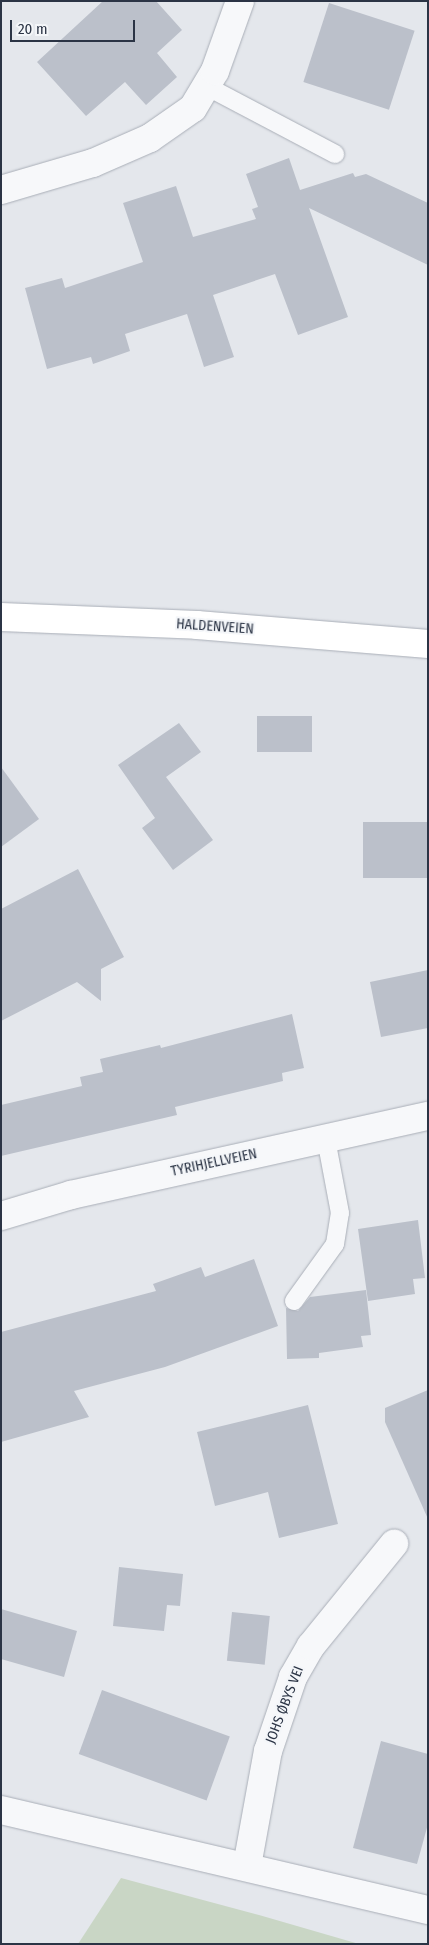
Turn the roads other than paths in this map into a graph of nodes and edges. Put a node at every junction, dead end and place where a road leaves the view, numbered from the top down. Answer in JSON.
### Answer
{"nodes":[{"id":1,"x":240,"y":1,"type":"edge"},
{"id":2,"x":206,"y":86,"type":"junction"},
{"id":3,"x":335,"y":154,"type":"dead end"},
{"id":4,"x":1,"y":190,"type":"edge"},
{"id":5,"x":1,"y":617,"type":"edge"},
{"id":6,"x":428,"y":644,"type":"edge"},
{"id":7,"x":428,"y":1116,"type":"edge"},
{"id":8,"x":326,"y":1139,"type":"junction"},
{"id":9,"x":1,"y":1216,"type":"edge"},
{"id":10,"x":294,"y":1301,"type":"dead end"},
{"id":11,"x":394,"y":1544,"type":"dead end"},
{"id":12,"x":1,"y":1810,"type":"edge"},
{"id":13,"x":247,"y":1866,"type":"junction"},
{"id":14,"x":428,"y":1910,"type":"edge"}],
"edges":[{"from":1,"to":2,"type":"street"},
{"from":2,"to":3,"type":"lane"},
{"from":2,"to":4,"type":"street"},
{"from":5,"to":6,"type":"main road","name":"HALDENVEIEN"},
{"from":7,"to":8,"type":"street","name":"TYRIHJELLVEIEN"},
{"from":8,"to":9,"type":"street","name":"TYRIHJELLVEIEN"},
{"from":8,"to":10,"type":"lane"},
{"from":11,"to":13,"type":"street","name":"JOHS ØBYS VEI"},
{"from":12,"to":13,"type":"street"},
{"from":13,"to":14,"type":"street"}]}
